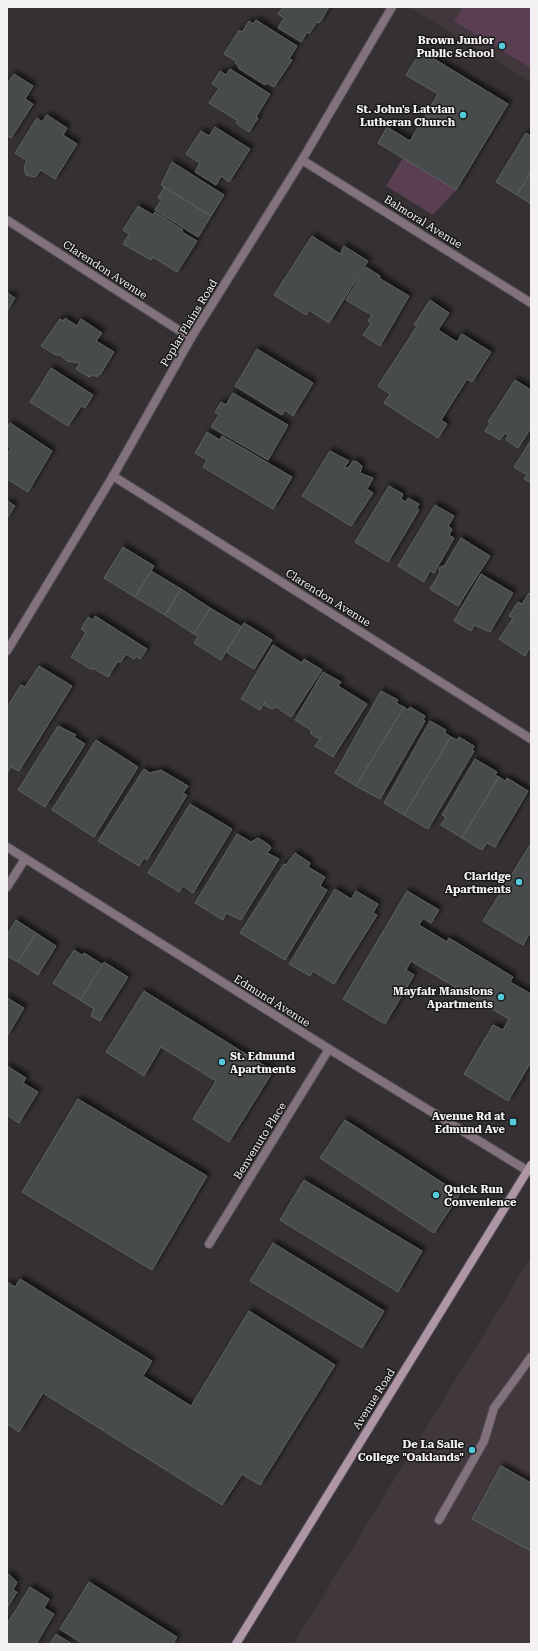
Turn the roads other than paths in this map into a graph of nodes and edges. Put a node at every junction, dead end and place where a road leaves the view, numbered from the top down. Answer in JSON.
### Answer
{"nodes":[{"id":1,"x":392,"y":7,"type":"edge"},
{"id":2,"x":302,"y":160,"type":"junction"},
{"id":3,"x":7,"y":220,"type":"edge"},
{"id":4,"x":531,"y":303,"type":"edge"},
{"id":5,"x":191,"y":338,"type":"junction"},
{"id":6,"x":113,"y":476,"type":"junction"},
{"id":7,"x":7,"y":651,"type":"edge"},
{"id":8,"x":531,"y":739,"type":"edge"},
{"id":9,"x":7,"y":847,"type":"edge"},
{"id":10,"x":25,"y":859,"type":"junction"},
{"id":11,"x":7,"y":887,"type":"edge"},
{"id":12,"x":329,"y":1050,"type":"junction"},
{"id":13,"x":529,"y":1168,"type":"edge"},
{"id":14,"x":209,"y":1244,"type":"dead end"},
{"id":15,"x":531,"y":1357,"type":"edge"},
{"id":16,"x":440,"y":1520,"type":"dead end"},
{"id":17,"x":236,"y":1644,"type":"edge"}],
"edges":[{"from":1,"to":2,"type":"street","name":"Poplar Plains Road"},
{"from":2,"to":4,"type":"street","name":"Balmoral Avenue"},
{"from":2,"to":5,"type":"street","name":"Poplar Plains Road"},
{"from":3,"to":5,"type":"street","name":"Clarendon Avenue"},
{"from":5,"to":6,"type":"street","name":"Poplar Plains Road"},
{"from":6,"to":7,"type":"street","name":"Poplar Plains Road"},
{"from":6,"to":8,"type":"street","name":"Clarendon Avenue"},
{"from":9,"to":10,"type":"street","name":"Edmund Avenue"},
{"from":10,"to":11,"type":"street"},
{"from":10,"to":12,"type":"street","name":"Edmund Avenue"},
{"from":12,"to":13,"type":"street","name":"Edmund Avenue"},
{"from":12,"to":14,"type":"street","name":"Benvenuto Place"},
{"from":13,"to":17,"type":"main road","name":"Avenue Road"},
{"from":15,"to":16,"type":"street"}]}
